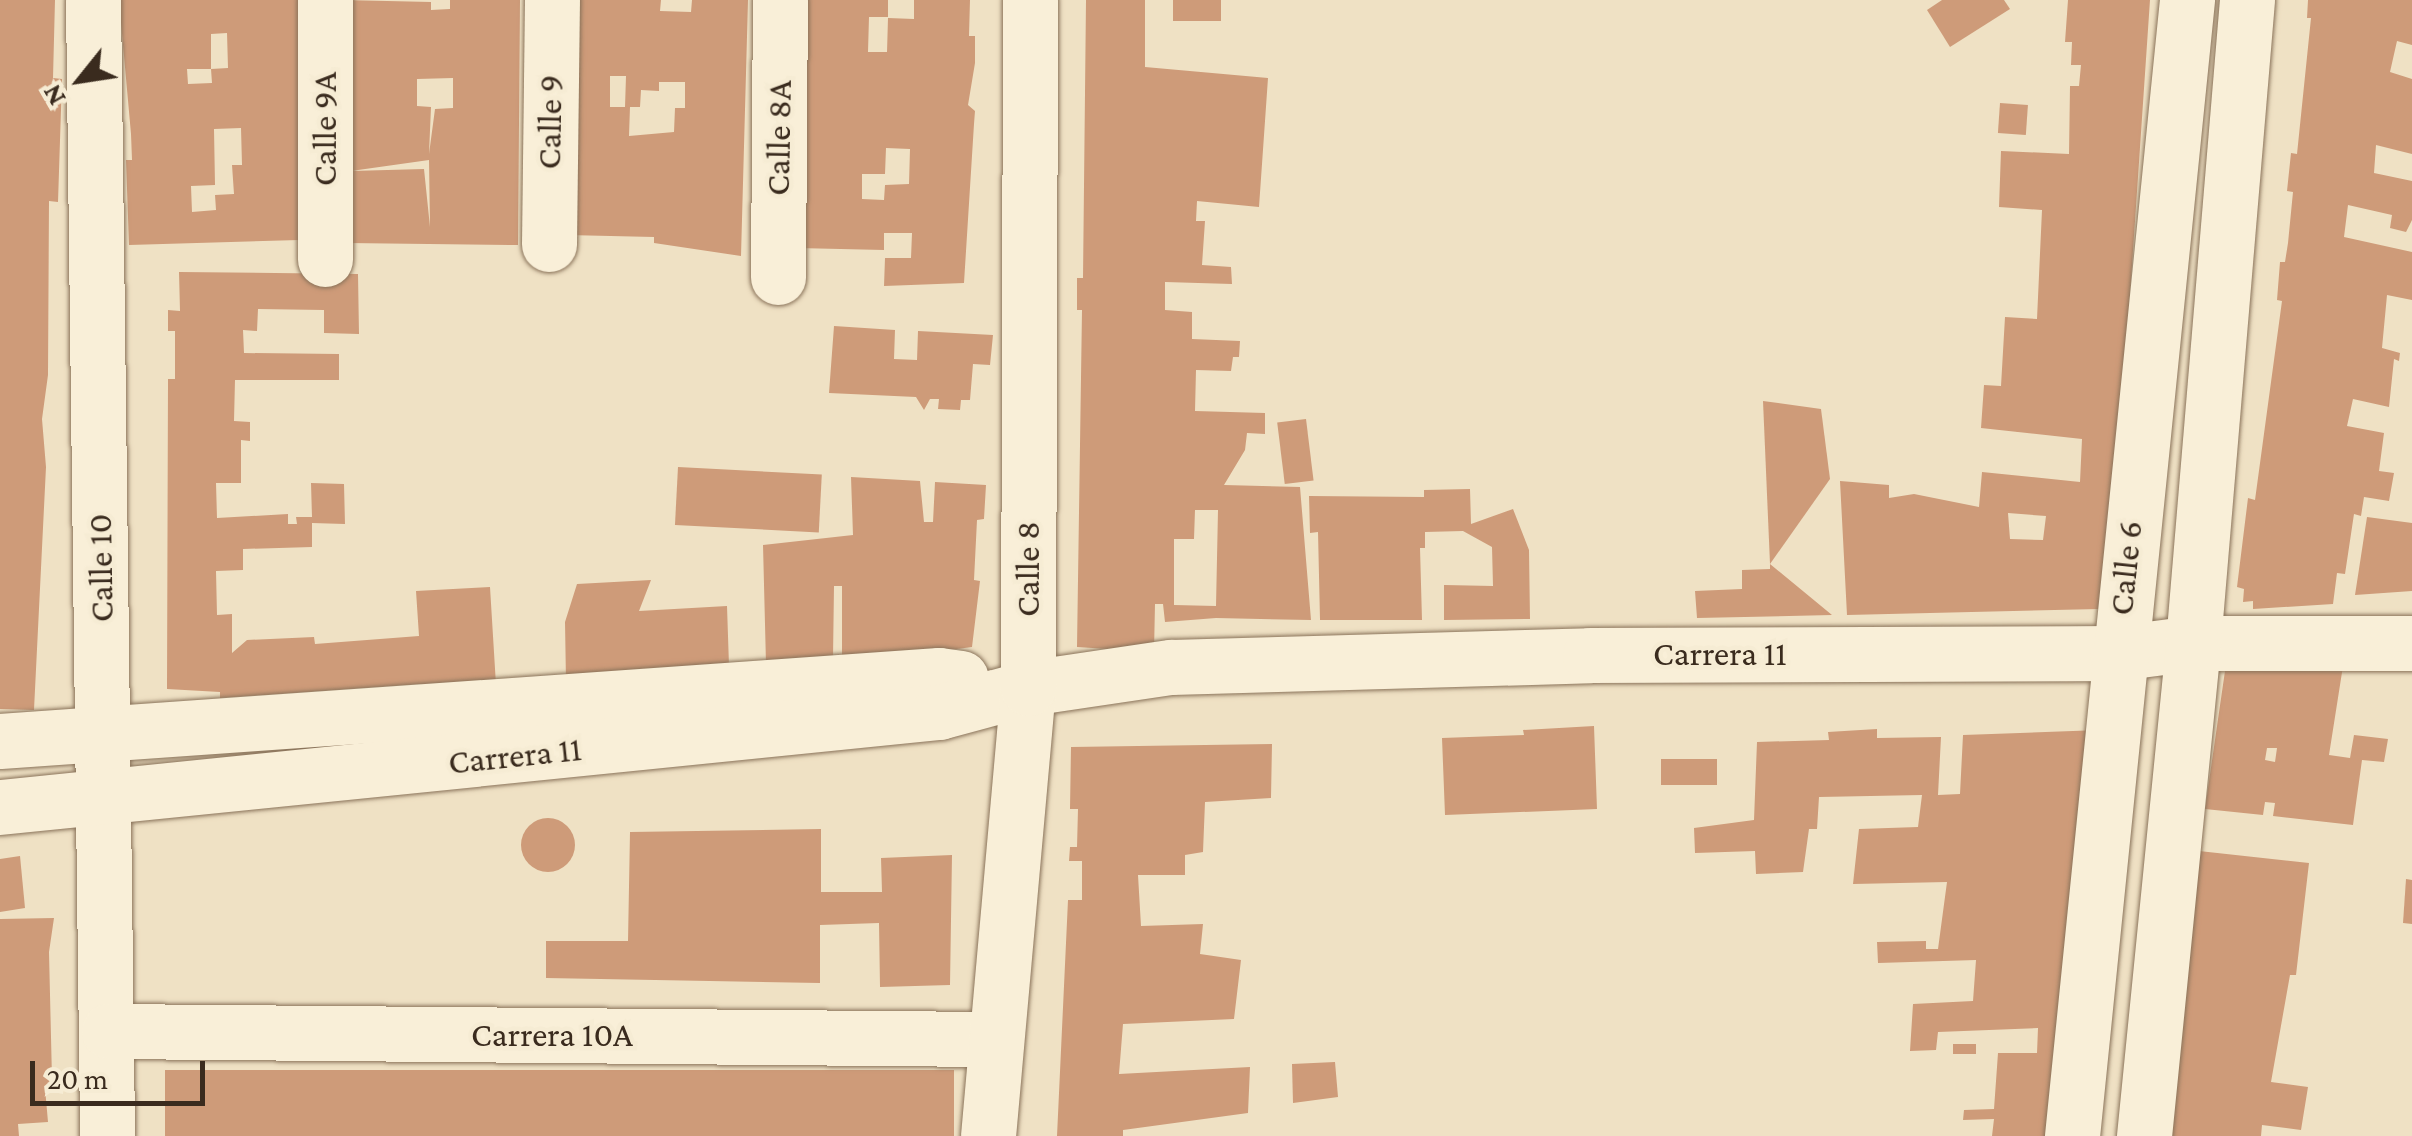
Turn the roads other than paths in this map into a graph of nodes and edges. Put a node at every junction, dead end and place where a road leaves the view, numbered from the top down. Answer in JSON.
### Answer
{"nodes":[{"id":1,"x":93,"y":0,"type":"edge"},
{"id":2,"x":326,"y":0,"type":"edge"},
{"id":3,"x":552,"y":0,"type":"edge"},
{"id":4,"x":780,"y":0,"type":"edge"},
{"id":5,"x":1030,"y":0,"type":"edge"},
{"id":6,"x":2187,"y":0,"type":"edge"},
{"id":7,"x":2247,"y":0,"type":"edge"},
{"id":8,"x":549,"y":244,"type":"dead end"},
{"id":9,"x":326,"y":259,"type":"dead end"},
{"id":10,"x":778,"y":277,"type":"dead end"},
{"id":11,"x":2193,"y":643,"type":"junction"},
{"id":12,"x":2412,"y":644,"type":"edge"},
{"id":13,"x":2117,"y":653,"type":"junction"},
{"id":14,"x":1028,"y":688,"type":"junction"},
{"id":15,"x":103,"y":732,"type":"junction"},
{"id":16,"x":0,"y":741,"type":"edge"},
{"id":17,"x":106,"y":799,"type":"junction"},
{"id":18,"x":0,"y":808,"type":"edge"},
{"id":19,"x":110,"y":1031,"type":"junction"},
{"id":20,"x":994,"y":1039,"type":"junction"},
{"id":21,"x":108,"y":1136,"type":"edge"},
{"id":22,"x":988,"y":1136,"type":"edge"},
{"id":23,"x":2072,"y":1136,"type":"edge"},
{"id":24,"x":2144,"y":1136,"type":"edge"}],
"edges":[{"from":1,"to":15,"type":"street","name":"Calle 10"},
{"from":2,"to":9,"type":"street","name":"Calle 9A"},
{"from":3,"to":8,"type":"street","name":"Calle 9"},
{"from":4,"to":10,"type":"street","name":"Calle 8A"},
{"from":5,"to":14,"type":"street","name":"Calle 8"},
{"from":6,"to":13,"type":"street","name":"Calle 6"},
{"from":7,"to":11,"type":"street","name":"Calle 6"},
{"from":11,"to":12,"type":"street","name":"Carrera 11"},
{"from":11,"to":13,"type":"street","name":"Carrera 11"},
{"from":11,"to":24,"type":"street","name":"Calle 6"},
{"from":13,"to":14,"type":"street","name":"Carrera 11"},
{"from":13,"to":23,"type":"street","name":"Calle 6"},
{"from":14,"to":15,"type":"street","name":"Carrera 11"},
{"from":14,"to":17,"type":"street","name":"Carrera 11"},
{"from":14,"to":20,"type":"street","name":"Calle 8"},
{"from":15,"to":16,"type":"street","name":"Carrera 11"},
{"from":15,"to":17,"type":"street","name":"Calle 10"},
{"from":17,"to":18,"type":"street","name":"Carrera 11"},
{"from":17,"to":19,"type":"street","name":"Calle 10"},
{"from":19,"to":20,"type":"street","name":"Carrera 10A"},
{"from":19,"to":21,"type":"street","name":"Calle 10"},
{"from":20,"to":22,"type":"street","name":"Calle 8"}]}
